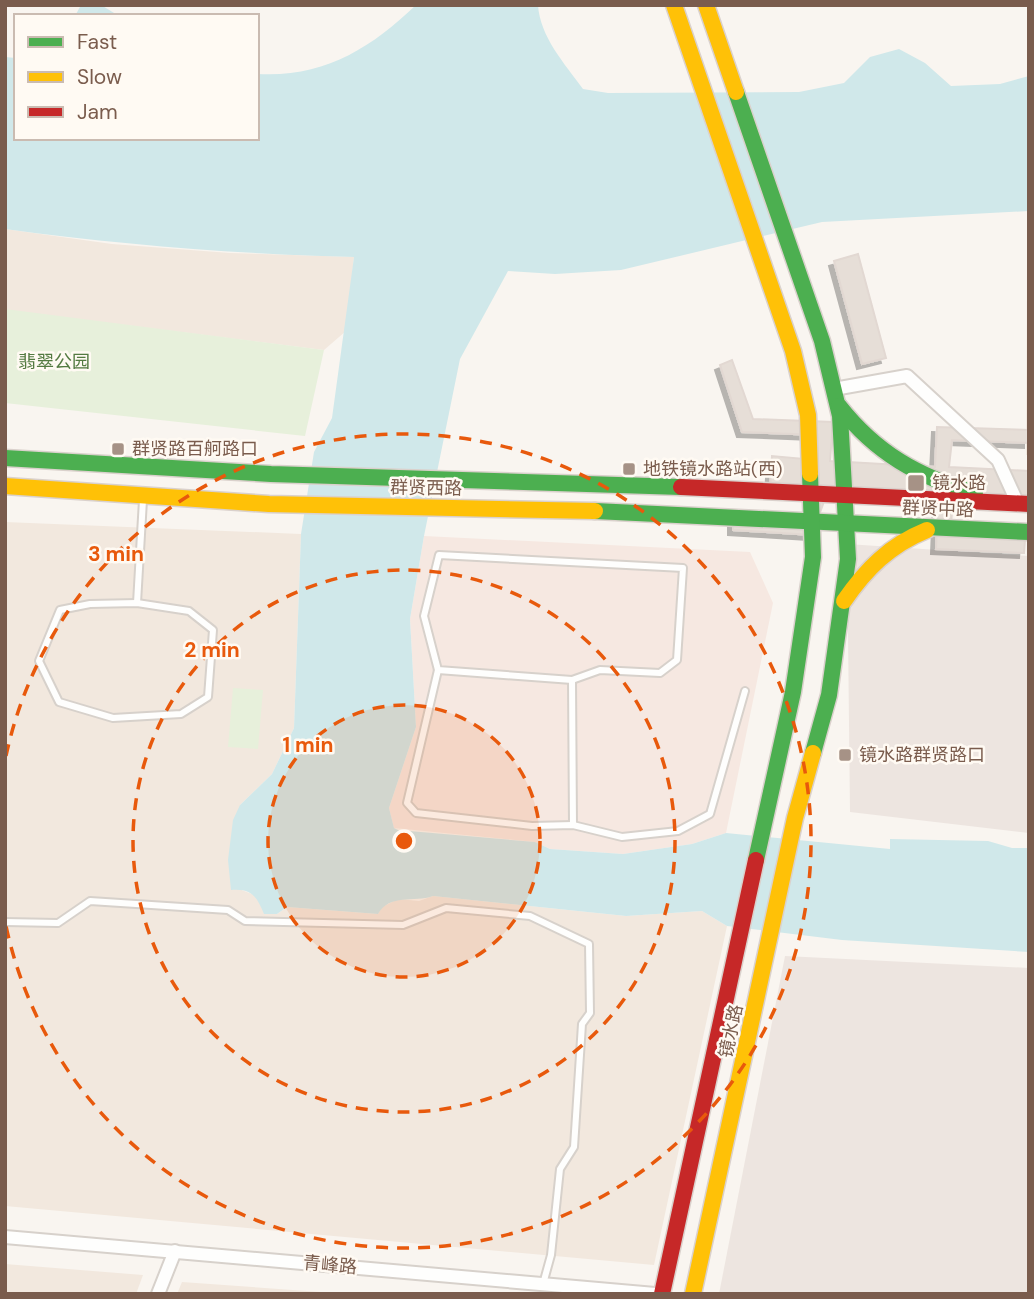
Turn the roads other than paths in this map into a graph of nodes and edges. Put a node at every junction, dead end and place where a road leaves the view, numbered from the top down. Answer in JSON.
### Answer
{"nodes":[{"id":1,"x":674,"y":5,"type":"edge"},
{"id":2,"x":706,"y":5,"type":"edge"},
{"id":3,"x":835,"y":396,"type":"junction"},
{"id":4,"x":5,"y":458,"type":"edge"},
{"id":5,"x":5,"y":486,"type":"edge"},
{"id":6,"x":811,"y":494,"type":"junction"},
{"id":7,"x":143,"y":495,"type":"junction"},
{"id":8,"x":845,"y":496,"type":"junction"},
{"id":9,"x":1023,"y":504,"type":"edge"},
{"id":10,"x":812,"y":524,"type":"junction"},
{"id":11,"x":846,"y":525,"type":"junction"},
{"id":12,"x":933,"y":528,"type":"junction"},
{"id":13,"x":1029,"y":532,"type":"edge"},
{"id":14,"x":137,"y":603,"type":"junction"},
{"id":15,"x":841,"y":606,"type":"junction"},
{"id":16,"x":438,"y":670,"type":"junction"},
{"id":17,"x":572,"y":680,"type":"junction"},
{"id":18,"x":745,"y":691,"type":"dead end"},
{"id":19,"x":573,"y":825,"type":"junction"},
{"id":20,"x":5,"y":922,"type":"edge"},
{"id":21,"x":5,"y":1237,"type":"edge"},
{"id":22,"x":175,"y":1251,"type":"junction"},
{"id":23,"x":543,"y":1284,"type":"junction"},
{"id":24,"x":158,"y":1294,"type":"edge"},
{"id":25,"x":655,"y":1294,"type":"edge"},
{"id":26,"x":662,"y":1294,"type":"edge"},
{"id":27,"x":693,"y":1294,"type":"edge"}],
"edges":[{"from":1,"to":6,"type":"main road","name":"镜水路"},
{"from":2,"to":3,"type":"main road","name":"镜水路"},
{"from":3,"to":8,"type":"main road","name":"镜水路"},
{"from":3,"to":9,"type":"main road"},
{"from":3,"to":9,"type":"street"},
{"from":4,"to":6,"type":"main road","name":"群贤西路"},
{"from":5,"to":7,"type":"main road","name":"群贤西路"},
{"from":6,"to":8,"type":"main road","name":"群贤西路"},
{"from":6,"to":10,"type":"main road","name":"镜水路"},
{"from":7,"to":10,"type":"main road","name":"群贤西路"},
{"from":7,"to":14,"type":"lane"},
{"from":8,"to":9,"type":"main road","name":"群贤中路"},
{"from":8,"to":11,"type":"main road","name":"镜水路"},
{"from":10,"to":11,"type":"main road","name":"群贤西路"},
{"from":10,"to":26,"type":"main road","name":"镜水路"},
{"from":11,"to":12,"type":"main road","name":"群贤中路"},
{"from":11,"to":15,"type":"main road","name":"镜水路"},
{"from":12,"to":13,"type":"main road","name":"群贤中路"},
{"from":12,"to":15,"type":"main road"},
{"from":14,"to":14,"type":"lane"},
{"from":15,"to":27,"type":"main road","name":"镜水路"},
{"from":16,"to":17,"type":"lane"},
{"from":16,"to":17,"type":"lane"},
{"from":16,"to":19,"type":"lane"},
{"from":17,"to":19,"type":"lane"},
{"from":18,"to":19,"type":"lane"},
{"from":20,"to":23,"type":"lane"},
{"from":21,"to":22,"type":"street","name":"青峰路"},
{"from":22,"to":23,"type":"street","name":"青峰路"},
{"from":22,"to":24,"type":"street"},
{"from":23,"to":25,"type":"street","name":"青峰路"}]}
